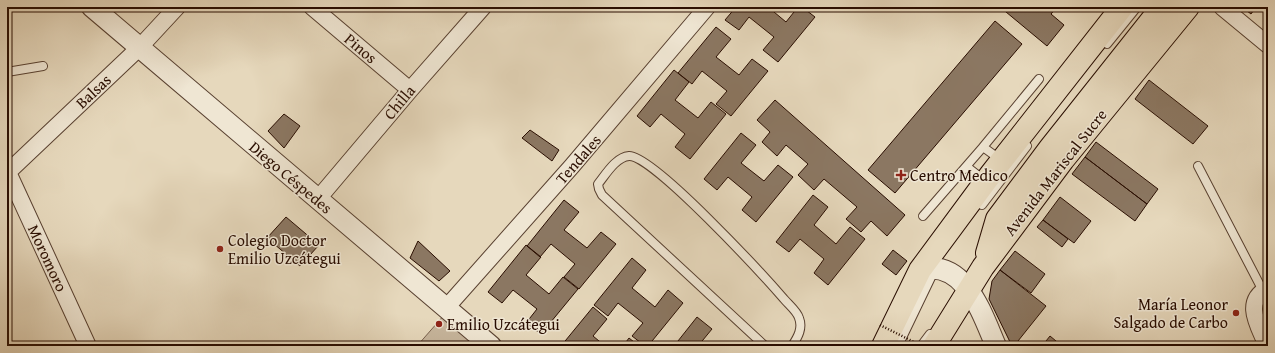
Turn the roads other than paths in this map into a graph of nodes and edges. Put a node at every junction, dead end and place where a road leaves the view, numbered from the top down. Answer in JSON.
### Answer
{"nodes":[{"id":1,"x":92,"y":7,"type":"edge"},
{"id":2,"x":177,"y":7,"type":"edge"},
{"id":3,"x":312,"y":7,"type":"edge"},
{"id":4,"x":484,"y":7,"type":"edge"},
{"id":5,"x":707,"y":7,"type":"edge"},
{"id":6,"x":1122,"y":7,"type":"edge"},
{"id":7,"x":1137,"y":7,"type":"edge"},
{"id":8,"x":1162,"y":7,"type":"edge"},
{"id":9,"x":1188,"y":7,"type":"edge"},
{"id":10,"x":1222,"y":7,"type":"edge"},
{"id":11,"x":1268,"y":45,"type":"edge"},
{"id":12,"x":139,"y":48,"type":"junction"},
{"id":13,"x":1103,"y":49,"type":"dead end"},
{"id":14,"x":42,"y":66,"type":"dead end"},
{"id":15,"x":7,"y":72,"type":"edge"},
{"id":16,"x":1039,"y":79,"type":"dead end"},
{"id":17,"x":410,"y":90,"type":"junction"},
{"id":18,"x":1041,"y":144,"type":"junction"},
{"id":19,"x":983,"y":147,"type":"junction"},
{"id":20,"x":1002,"y":161,"type":"junction"},
{"id":21,"x":1198,"y":166,"type":"dead end"},
{"id":22,"x":967,"y":167,"type":"junction"},
{"id":23,"x":7,"y":171,"type":"edge"},
{"id":24,"x":985,"y":181,"type":"junction"},
{"id":25,"x":317,"y":200,"type":"junction"},
{"id":26,"x":975,"y":214,"type":"dead end"},
{"id":27,"x":923,"y":216,"type":"dead end"},
{"id":28,"x":931,"y":267,"type":"junction"},
{"id":29,"x":983,"y":267,"type":"junction"},
{"id":30,"x":969,"y":288,"type":"junction"},
{"id":31,"x":1262,"y":293,"type":"edge"},
{"id":32,"x":446,"y":308,"type":"junction"},
{"id":33,"x":884,"y":341,"type":"edge"},
{"id":34,"x":88,"y":346,"type":"edge"},
{"id":35,"x":491,"y":346,"type":"edge"},
{"id":36,"x":765,"y":346,"type":"edge"},
{"id":37,"x":792,"y":346,"type":"edge"},
{"id":38,"x":921,"y":346,"type":"edge"},
{"id":39,"x":934,"y":346,"type":"edge"},
{"id":40,"x":996,"y":346,"type":"edge"},
{"id":41,"x":1267,"y":346,"type":"edge"}],
"edges":[{"from":1,"to":12,"type":"street","name":"Diego Céspedes"},
{"from":2,"to":12,"type":"street","name":"Balsas"},
{"from":3,"to":17,"type":"street","name":"Pinos"},
{"from":4,"to":17,"type":"street","name":"Chilla"},
{"from":5,"to":32,"type":"street","name":"Tendales"},
{"from":6,"to":20,"type":"main road"},
{"from":7,"to":13,"type":"lane"},
{"from":8,"to":18,"type":"main road"},
{"from":9,"to":29,"type":"main road","name":"Avenida Mariscal Sucre"},
{"from":10,"to":11,"type":"street"},
{"from":12,"to":23,"type":"street","name":"Balsas"},
{"from":12,"to":25,"type":"street","name":"Diego Céspedes"},
{"from":14,"to":15,"type":"lane"},
{"from":16,"to":19,"type":"lane"},
{"from":17,"to":25,"type":"street","name":"Chilla"},
{"from":18,"to":26,"type":"lane"},
{"from":18,"to":29,"type":"main road"},
{"from":19,"to":20,"type":"lane"},
{"from":19,"to":22,"type":"lane"},
{"from":20,"to":24,"type":"main road"},
{"from":21,"to":31,"type":"lane"},
{"from":22,"to":24,"type":"lane"},
{"from":22,"to":27,"type":"lane"},
{"from":23,"to":34,"type":"street","name":"Moromoro"},
{"from":24,"to":28,"type":"main road"},
{"from":25,"to":32,"type":"street","name":"Diego Céspedes"},
{"from":28,"to":30,"type":"street"},
{"from":28,"to":33,"type":"main road"},
{"from":29,"to":30,"type":"main road","name":"Avenida Mariscal Sucre"},
{"from":30,"to":38,"type":"lane"},
{"from":30,"to":39,"type":"main road","name":"Avenida Mariscal Sucre"},
{"from":30,"to":40,"type":"street"},
{"from":31,"to":41,"type":"street"},
{"from":32,"to":35,"type":"street","name":"Diego Céspedes"},
{"from":36,"to":37,"type":"lane"}]}
